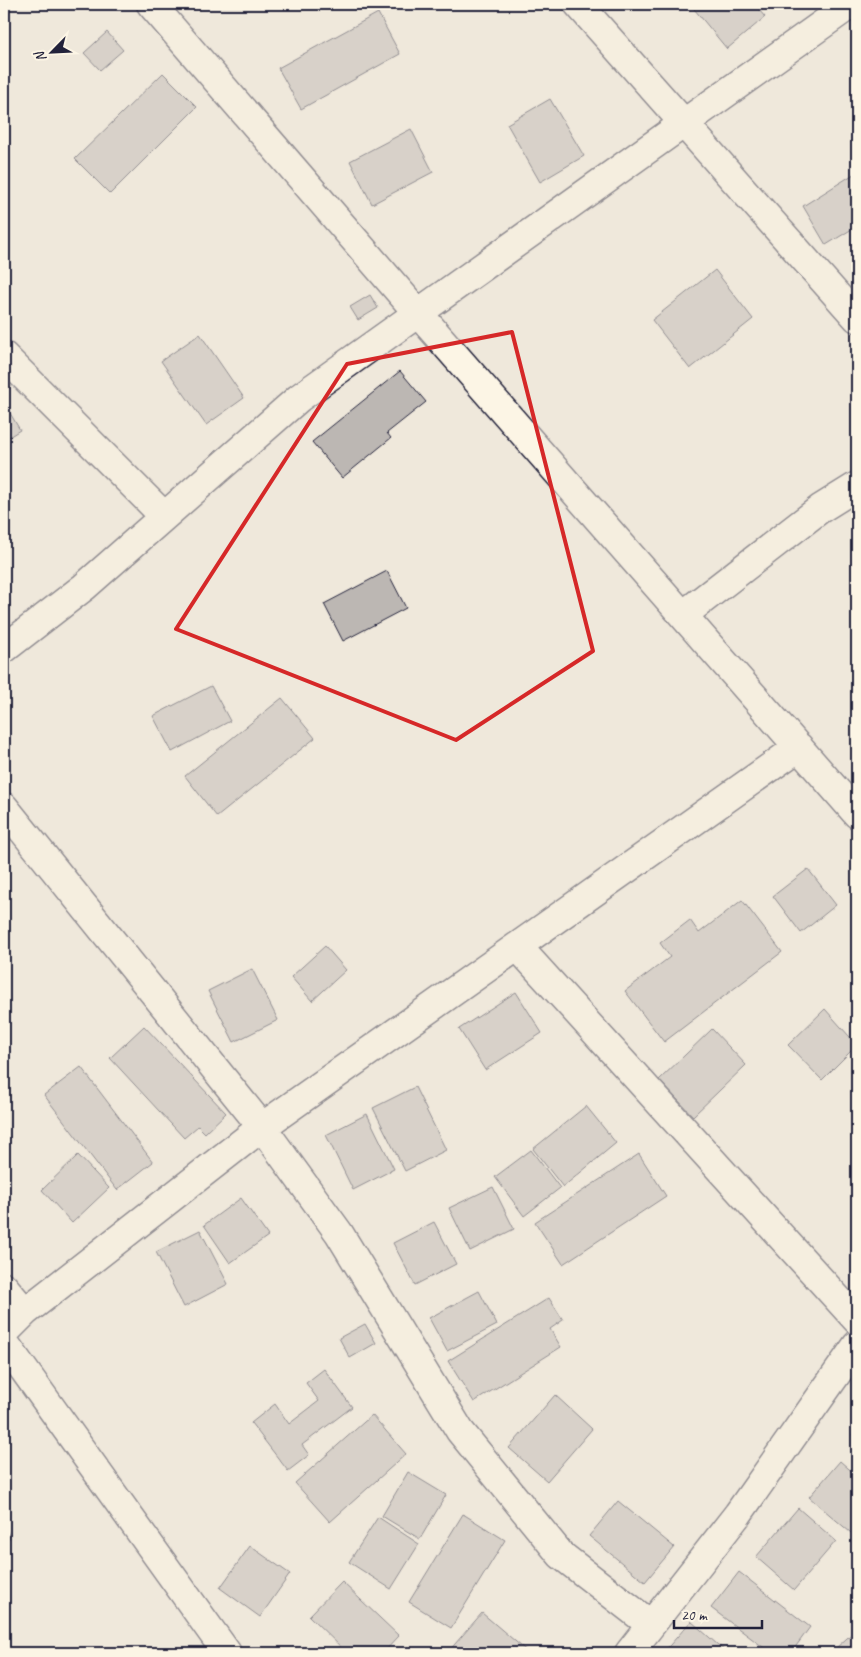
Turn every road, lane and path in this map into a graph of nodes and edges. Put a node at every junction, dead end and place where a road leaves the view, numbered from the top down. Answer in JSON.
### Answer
{"nodes":[{"id":1,"x":151,"y":4,"type":"edge"},
{"id":2,"x":578,"y":4,"type":"edge"},
{"id":3,"x":851,"y":4,"type":"edge"},
{"id":4,"x":685,"y":122,"type":"junction"},
{"id":5,"x":417,"y":312,"type":"junction"},
{"id":6,"x":857,"y":318,"type":"edge"},
{"id":7,"x":4,"y":356,"type":"edge"},
{"id":8,"x":857,"y":486,"type":"edge"},
{"id":9,"x":164,"y":516,"type":"junction"},
{"id":10,"x":683,"y":616,"type":"junction"},
{"id":11,"x":4,"y":650,"type":"edge"},
{"id":12,"x":799,"y":748,"type":"junction"},
{"id":13,"x":4,"y":807,"type":"edge"},
{"id":14,"x":857,"y":814,"type":"edge"},
{"id":15,"x":518,"y":946,"type":"junction"},
{"id":16,"x":262,"y":1127,"type":"junction"},
{"id":17,"x":4,"y":1287,"type":"edge"},
{"id":18,"x":25,"y":1312,"type":"junction"},
{"id":19,"x":857,"y":1320,"type":"edge"},
{"id":20,"x":4,"y":1333,"type":"edge"},
{"id":21,"x":4,"y":1342,"type":"edge"},
{"id":22,"x":857,"y":1346,"type":"edge"},
{"id":23,"x":650,"y":1624,"type":"junction"},
{"id":24,"x":227,"y":1653,"type":"edge"},
{"id":25,"x":629,"y":1653,"type":"edge"}],
"edges":[{"from":1,"to":5,"type":"street"},
{"from":2,"to":4,"type":"street"},
{"from":3,"to":4,"type":"street"},
{"from":4,"to":5,"type":"street"},
{"from":4,"to":6,"type":"street"},
{"from":5,"to":9,"type":"street"},
{"from":5,"to":10,"type":"street"},
{"from":7,"to":9,"type":"street"},
{"from":8,"to":10,"type":"street"},
{"from":9,"to":11,"type":"street"},
{"from":10,"to":12,"type":"street"},
{"from":12,"to":14,"type":"street"},
{"from":12,"to":15,"type":"street"},
{"from":13,"to":16,"type":"street"},
{"from":15,"to":16,"type":"street"},
{"from":15,"to":19,"type":"street"},
{"from":16,"to":18,"type":"street"},
{"from":16,"to":23,"type":"street"},
{"from":17,"to":18,"type":"street"},
{"from":18,"to":20,"type":"street"},
{"from":21,"to":24,"type":"street"},
{"from":22,"to":23,"type":"street"},
{"from":23,"to":25,"type":"street"}]}
